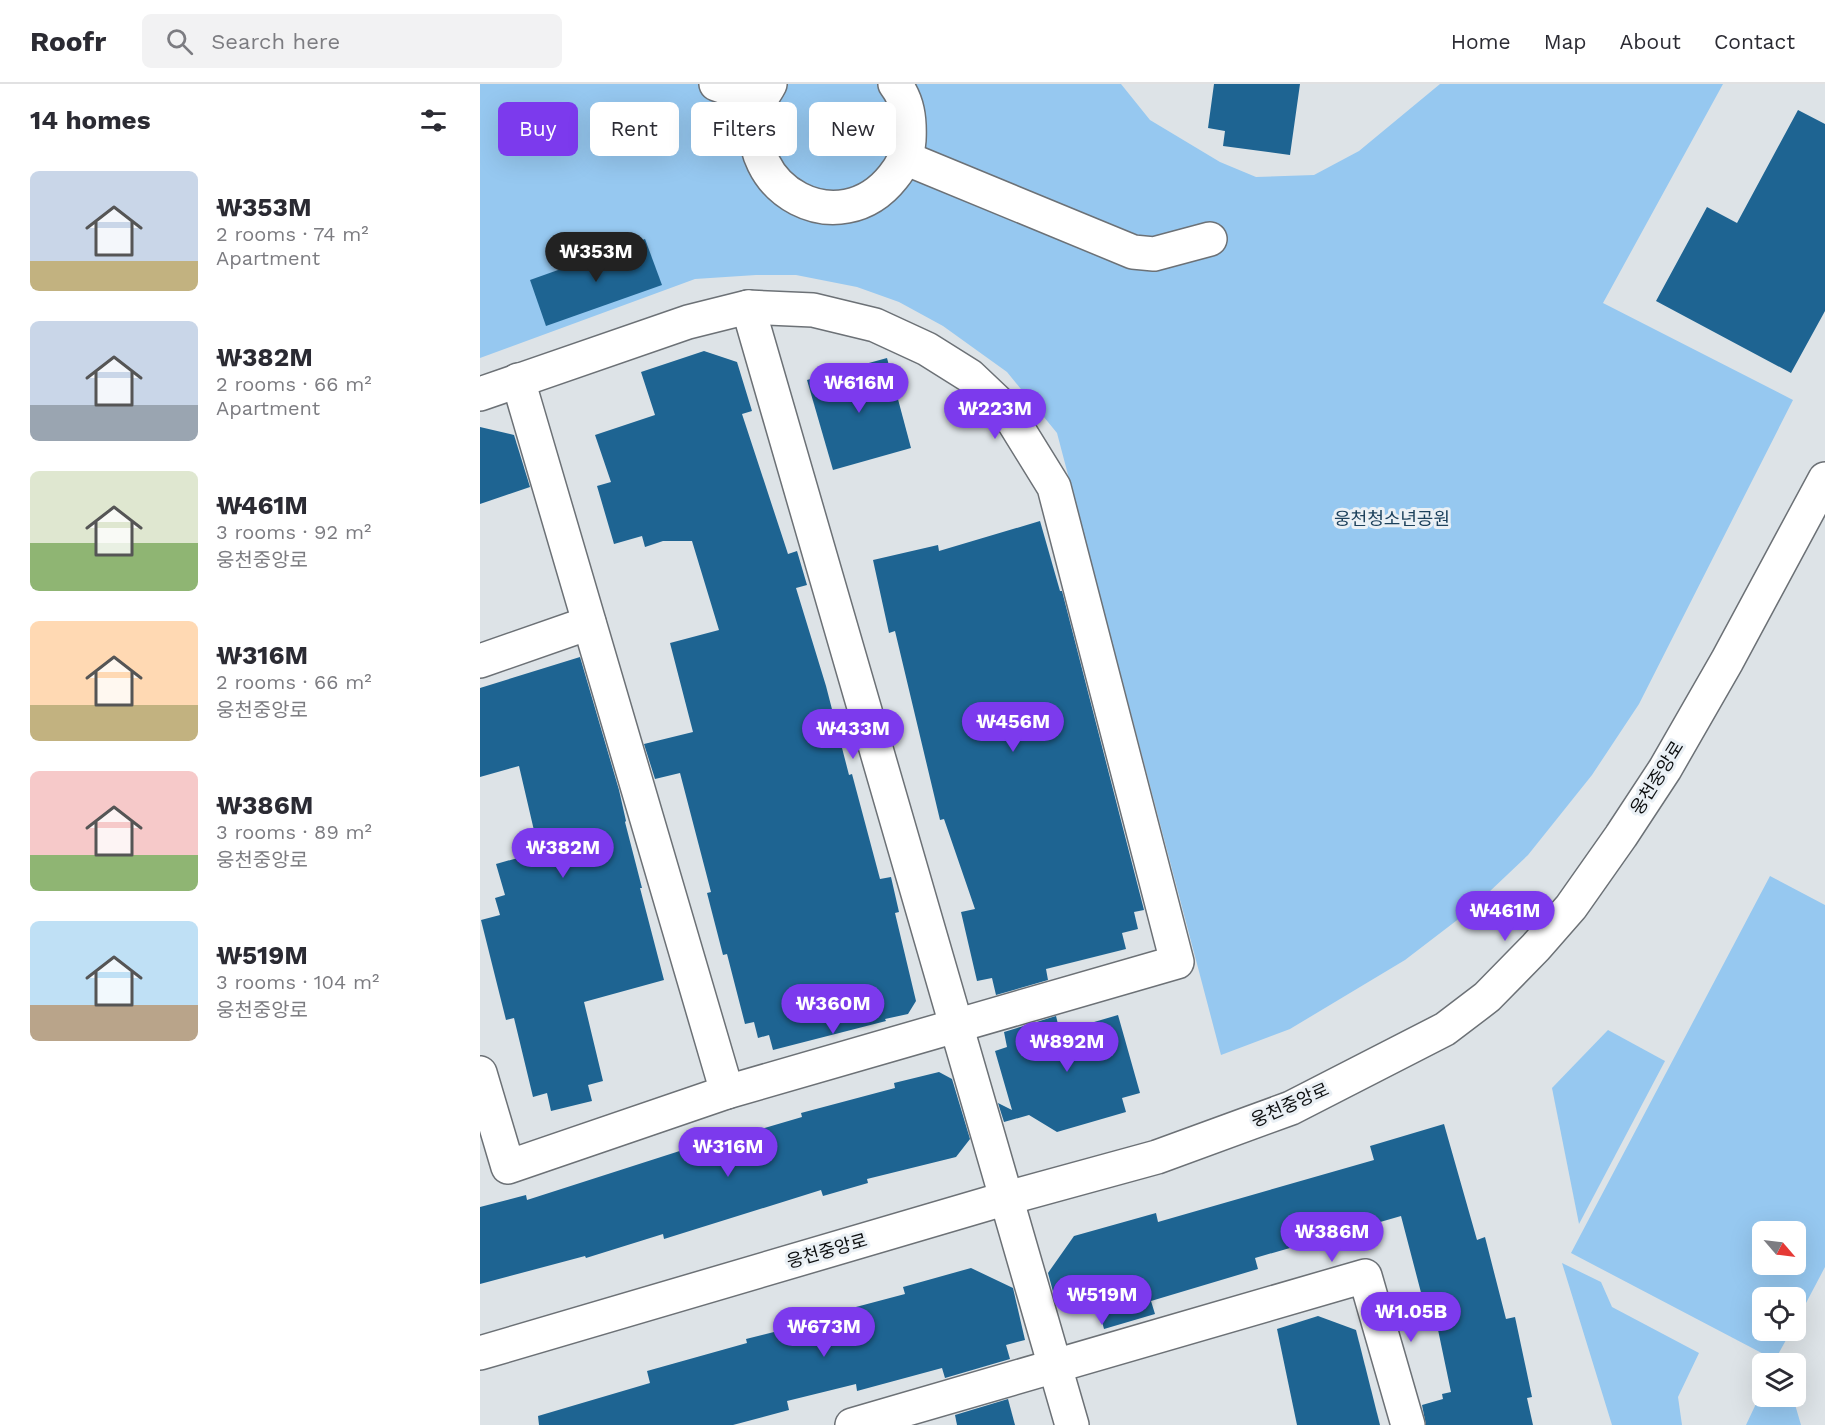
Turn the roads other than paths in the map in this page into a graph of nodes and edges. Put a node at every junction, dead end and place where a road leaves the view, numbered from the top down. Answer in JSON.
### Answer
{"nodes":[{"id":1,"x":716,"y":84,"type":"edge"},
{"id":2,"x":895,"y":84,"type":"edge"},
{"id":3,"x":765,"y":92,"type":"edge"},
{"id":4,"x":905,"y":158,"type":"junction"},
{"id":5,"x":1210,"y":239,"type":"dead end"},
{"id":6,"x":748,"y":307,"type":"junction"},
{"id":7,"x":518,"y":380,"type":"junction"},
{"id":8,"x":480,"y":394,"type":"edge"},
{"id":9,"x":1825,"y":478,"type":"edge"},
{"id":10,"x":589,"y":623,"type":"junction"},
{"id":11,"x":480,"y":661,"type":"edge"},
{"id":12,"x":957,"y":1026,"type":"junction"},
{"id":13,"x":480,"y":1073,"type":"edge"},
{"id":14,"x":727,"y":1092,"type":"junction"},
{"id":15,"x":1007,"y":1198,"type":"junction"},
{"id":16,"x":480,"y":1353,"type":"edge"},
{"id":17,"x":1055,"y":1366,"type":"junction"},
{"id":18,"x":852,"y":1425,"type":"edge"},
{"id":19,"x":1072,"y":1425,"type":"edge"},
{"id":20,"x":1408,"y":1425,"type":"edge"}],
"edges":[{"from":1,"to":3,"type":"street"},
{"from":2,"to":4,"type":"street"},
{"from":3,"to":4,"type":"street"},
{"from":4,"to":5,"type":"street"},
{"from":6,"to":7,"type":"street"},
{"from":6,"to":12,"type":"street"},
{"from":6,"to":12,"type":"street"},
{"from":7,"to":8,"type":"street"},
{"from":7,"to":10,"type":"street"},
{"from":9,"to":15,"type":"street","name":"웅천중앙로"},
{"from":10,"to":11,"type":"street"},
{"from":10,"to":14,"type":"street"},
{"from":12,"to":14,"type":"street"},
{"from":12,"to":15,"type":"street"},
{"from":13,"to":14,"type":"street"},
{"from":15,"to":16,"type":"street","name":"웅천중앙로"},
{"from":15,"to":17,"type":"street"},
{"from":17,"to":18,"type":"street"},
{"from":17,"to":19,"type":"street"},
{"from":17,"to":20,"type":"street"}]}
